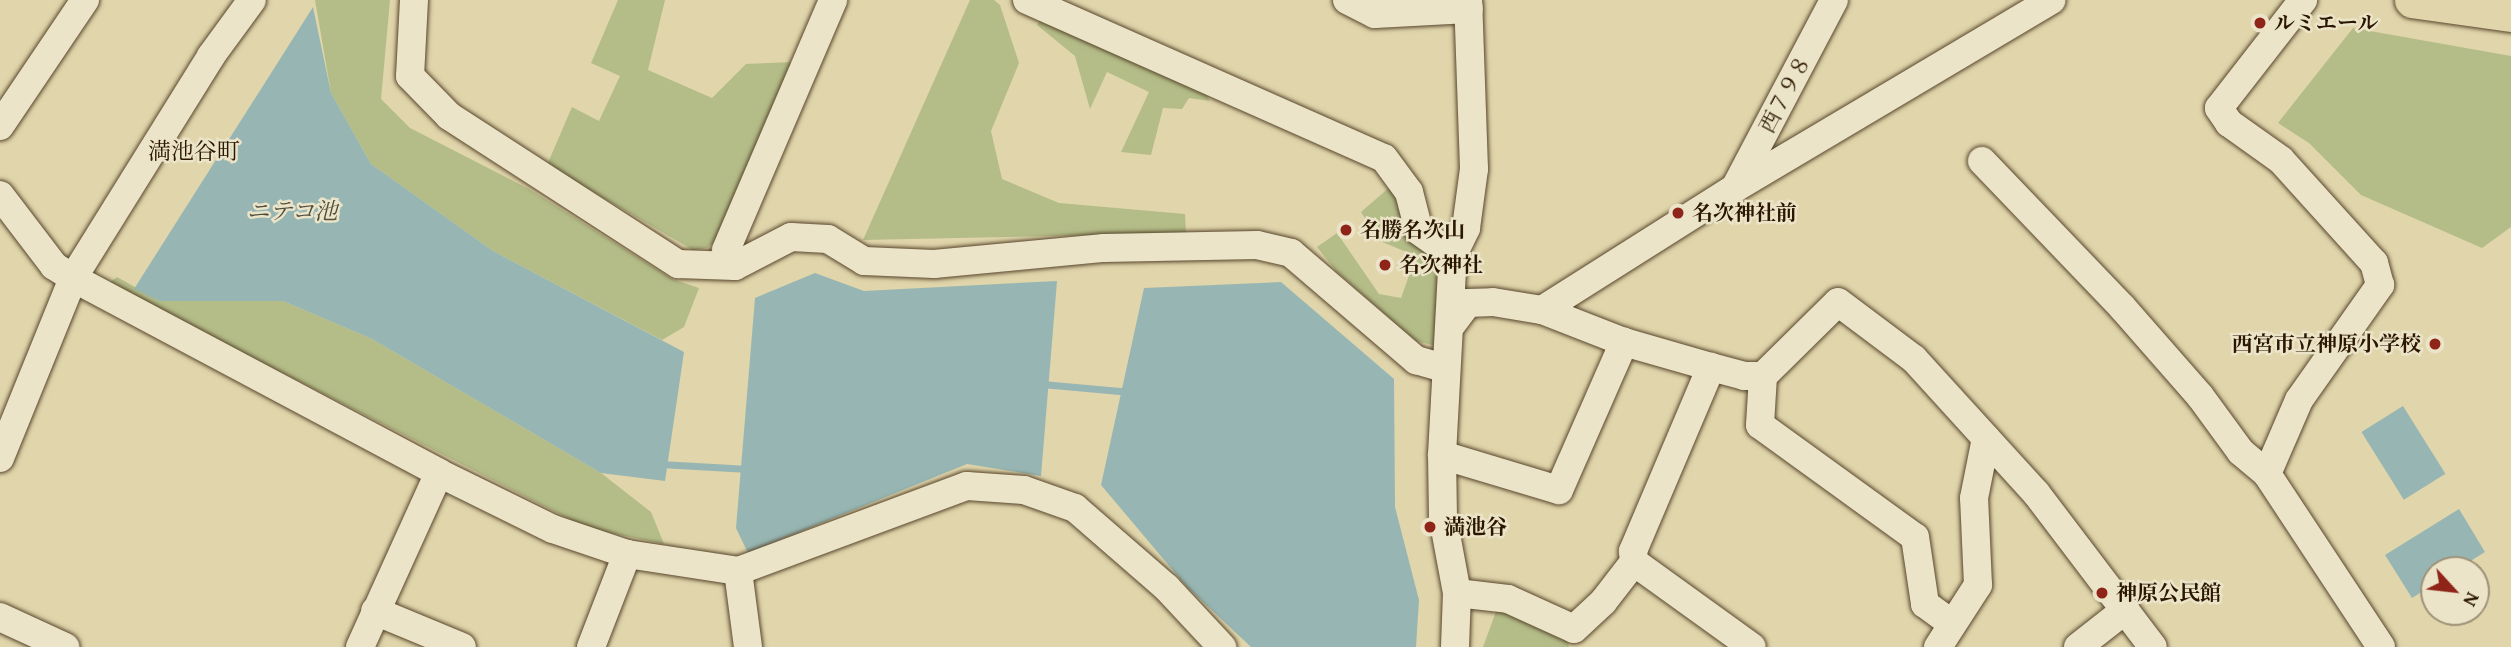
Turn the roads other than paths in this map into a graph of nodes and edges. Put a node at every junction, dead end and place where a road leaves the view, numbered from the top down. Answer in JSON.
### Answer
{"nodes":[{"id":1,"x":85,"y":0,"type":"edge"},
{"id":2,"x":252,"y":0,"type":"edge"},
{"id":3,"x":414,"y":0,"type":"edge"},
{"id":4,"x":833,"y":0,"type":"edge"},
{"id":5,"x":1027,"y":0,"type":"edge"},
{"id":6,"x":1347,"y":0,"type":"edge"},
{"id":7,"x":1834,"y":0,"type":"edge"},
{"id":8,"x":2051,"y":0,"type":"edge"},
{"id":9,"x":2302,"y":0,"type":"edge"},
{"id":10,"x":2412,"y":0,"type":"edge"},
{"id":11,"x":1468,"y":4,"type":"edge"},
{"id":12,"x":2511,"y":14,"type":"edge"},
{"id":13,"x":0,"y":126,"type":"edge"},
{"id":14,"x":1982,"y":161,"type":"dead end"},
{"id":15,"x":1735,"y":188,"type":"junction"},
{"id":16,"x":0,"y":195,"type":"edge"},
{"id":17,"x":1452,"y":255,"type":"junction"},
{"id":18,"x":735,"y":267,"type":"junction"},
{"id":19,"x":73,"y":278,"type":"junction"},
{"id":20,"x":1542,"y":310,"type":"junction"},
{"id":21,"x":1452,"y":324,"type":"junction"},
{"id":22,"x":1624,"y":342,"type":"junction"},
{"id":23,"x":1711,"y":367,"type":"junction"},
{"id":24,"x":1444,"y":368,"type":"junction"},
{"id":25,"x":1763,"y":376,"type":"junction"},
{"id":26,"x":1986,"y":438,"type":"junction"},
{"id":27,"x":1442,"y":455,"type":"junction"},
{"id":28,"x":0,"y":458,"type":"edge"},
{"id":29,"x":439,"y":473,"type":"junction"},
{"id":30,"x":2267,"y":474,"type":"junction"},
{"id":31,"x":627,"y":554,"type":"junction"},
{"id":32,"x":1634,"y":562,"type":"junction"},
{"id":33,"x":737,"y":571,"type":"junction"},
{"id":34,"x":1457,"y":593,"type":"junction"},
{"id":35,"x":2125,"y":610,"type":"junction"},
{"id":36,"x":375,"y":611,"type":"junction"},
{"id":37,"x":0,"y":617,"type":"edge"},
{"id":38,"x":1945,"y":635,"type":"edge"},
{"id":39,"x":1576,"y":638,"type":"edge"},
{"id":40,"x":65,"y":647,"type":"edge"},
{"id":41,"x":360,"y":647,"type":"edge"},
{"id":42,"x":462,"y":647,"type":"edge"},
{"id":43,"x":591,"y":647,"type":"edge"},
{"id":44,"x":748,"y":647,"type":"edge"},
{"id":45,"x":1223,"y":647,"type":"edge"},
{"id":46,"x":1455,"y":647,"type":"edge"},
{"id":47,"x":1752,"y":647,"type":"edge"},
{"id":48,"x":2078,"y":647,"type":"edge"},
{"id":49,"x":2153,"y":647,"type":"edge"},
{"id":50,"x":2381,"y":647,"type":"edge"}],
"edges":[{"from":1,"to":13,"type":"street"},
{"from":2,"to":19,"type":"street"},
{"from":3,"to":18,"type":"street"},
{"from":4,"to":18,"type":"street"},
{"from":5,"to":17,"type":"street"},
{"from":6,"to":11,"type":"street"},
{"from":7,"to":15,"type":"street","name":"西７９８"},
{"from":8,"to":15,"type":"street"},
{"from":9,"to":30,"type":"street"},
{"from":10,"to":12,"type":"main road"},
{"from":11,"to":17,"type":"street"},
{"from":14,"to":30,"type":"street"},
{"from":15,"to":20,"type":"street"},
{"from":16,"to":19,"type":"street"},
{"from":17,"to":21,"type":"street"},
{"from":18,"to":24,"type":"street"},
{"from":19,"to":28,"type":"street"},
{"from":19,"to":29,"type":"street"},
{"from":20,"to":21,"type":"street"},
{"from":20,"to":22,"type":"street"},
{"from":21,"to":24,"type":"street"},
{"from":22,"to":23,"type":"street"},
{"from":22,"to":27,"type":"street"},
{"from":23,"to":25,"type":"street"},
{"from":23,"to":32,"type":"street"},
{"from":24,"to":27,"type":"street"},
{"from":25,"to":26,"type":"street"},
{"from":25,"to":38,"type":"street"},
{"from":26,"to":35,"type":"street"},
{"from":26,"to":38,"type":"street"},
{"from":27,"to":34,"type":"street"},
{"from":29,"to":31,"type":"street"},
{"from":29,"to":36,"type":"street"},
{"from":30,"to":50,"type":"street"},
{"from":31,"to":33,"type":"street"},
{"from":31,"to":43,"type":"street"},
{"from":32,"to":39,"type":"street"},
{"from":32,"to":47,"type":"street"},
{"from":33,"to":44,"type":"street"},
{"from":33,"to":45,"type":"street"},
{"from":34,"to":39,"type":"street"},
{"from":34,"to":46,"type":"street"},
{"from":35,"to":48,"type":"street"},
{"from":35,"to":49,"type":"street"},
{"from":36,"to":41,"type":"street"},
{"from":36,"to":42,"type":"street"},
{"from":37,"to":40,"type":"street"}]}
